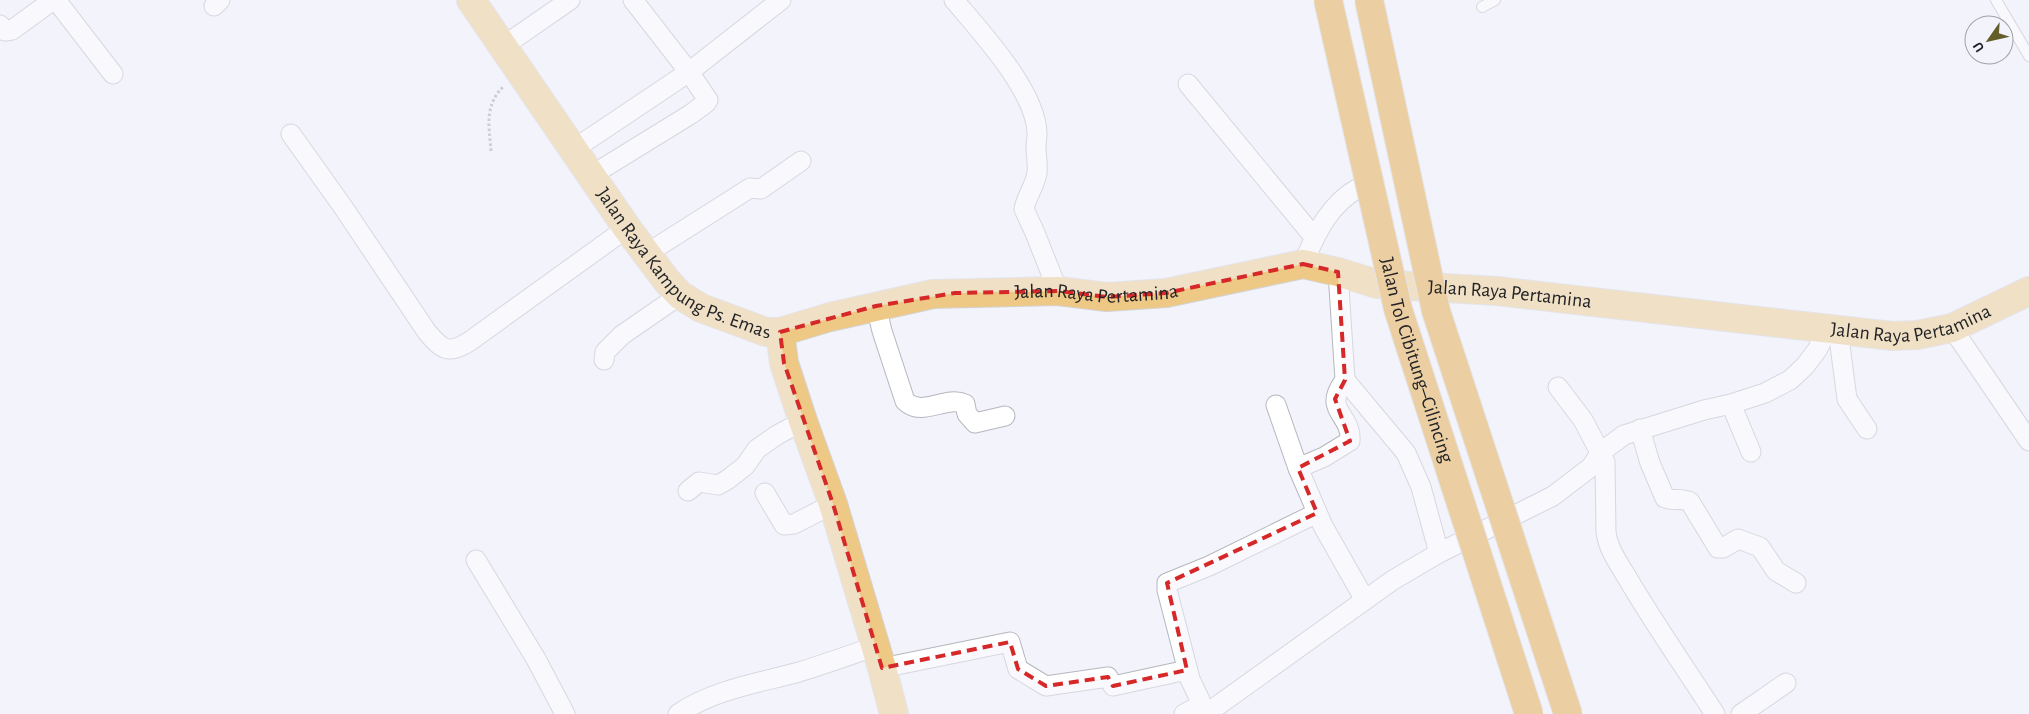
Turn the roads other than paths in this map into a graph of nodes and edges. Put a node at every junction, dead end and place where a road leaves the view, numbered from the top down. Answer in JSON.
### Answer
{"nodes":[{"id":1,"x":55,"y":0,"type":"edge"},
{"id":2,"x":471,"y":0,"type":"edge"},
{"id":3,"x":570,"y":0,"type":"edge"},
{"id":4,"x":633,"y":0,"type":"edge"},
{"id":5,"x":780,"y":0,"type":"edge"},
{"id":6,"x":954,"y":0,"type":"edge"},
{"id":7,"x":1328,"y":0,"type":"edge"},
{"id":8,"x":1369,"y":0,"type":"edge"},
{"id":9,"x":1495,"y":0,"type":"edge"},
{"id":10,"x":1996,"y":0,"type":"edge"},
{"id":11,"x":1482,"y":7,"type":"dead end"},
{"id":12,"x":0,"y":25,"type":"edge"},
{"id":13,"x":502,"y":47,"type":"junction"},
{"id":14,"x":2029,"y":56,"type":"edge"},
{"id":15,"x":689,"y":72,"type":"junction"},
{"id":16,"x":114,"y":74,"type":"dead end"},
{"id":17,"x":1188,"y":84,"type":"dead end"},
{"id":18,"x":291,"y":134,"type":"dead end"},
{"id":19,"x":574,"y":149,"type":"junction"},
{"id":20,"x":800,"y":161,"type":"dead end"},
{"id":21,"x":592,"y":176,"type":"junction"},
{"id":22,"x":1360,"y":187,"type":"dead end"},
{"id":23,"x":627,"y":228,"type":"junction"},
{"id":24,"x":1314,"y":237,"type":"junction"},
{"id":25,"x":646,"y":254,"type":"junction"},
{"id":26,"x":1303,"y":264,"type":"junction"},
{"id":27,"x":1338,"y":272,"type":"junction"},
{"id":28,"x":1058,"y":291,"type":"junction"},
{"id":29,"x":2029,"y":291,"type":"edge"},
{"id":30,"x":680,"y":295,"type":"junction"},
{"id":31,"x":876,"y":306,"type":"junction"},
{"id":32,"x":1952,"y":328,"type":"junction"},
{"id":33,"x":1833,"y":330,"type":"junction"},
{"id":34,"x":780,"y":332,"type":"junction"},
{"id":35,"x":604,"y":360,"type":"dead end"},
{"id":36,"x":1345,"y":380,"type":"junction"},
{"id":37,"x":1558,"y":387,"type":"dead end"},
{"id":38,"x":1731,"y":404,"type":"junction"},
{"id":39,"x":1276,"y":405,"type":"dead end"},
{"id":40,"x":1005,"y":416,"type":"dead end"},
{"id":41,"x":803,"y":422,"type":"junction"},
{"id":42,"x":1640,"y":429,"type":"junction"},
{"id":43,"x":1867,"y":430,"type":"dead end"},
{"id":44,"x":2029,"y":441,"type":"edge"},
{"id":45,"x":1601,"y":452,"type":"junction"},
{"id":46,"x":1751,"y":452,"type":"dead end"},
{"id":47,"x":1298,"y":468,"type":"junction"},
{"id":48,"x":688,"y":491,"type":"dead end"},
{"id":49,"x":765,"y":493,"type":"dead end"},
{"id":50,"x":833,"y":504,"type":"junction"},
{"id":51,"x":1317,"y":513,"type":"junction"},
{"id":52,"x":1439,"y":553,"type":"junction"},
{"id":53,"x":476,"y":560,"type":"dead end"},
{"id":54,"x":1796,"y":583,"type":"dead end"},
{"id":55,"x":1365,"y":600,"type":"junction"},
{"id":56,"x":879,"y":657,"type":"junction"},
{"id":57,"x":1187,"y":670,"type":"junction"},
{"id":58,"x":1786,"y":683,"type":"dead end"},
{"id":59,"x":1204,"y":710,"type":"edge"},
{"id":60,"x":565,"y":714,"type":"edge"},
{"id":61,"x":678,"y":714,"type":"edge"},
{"id":62,"x":894,"y":714,"type":"edge"},
{"id":63,"x":1184,"y":714,"type":"edge"},
{"id":64,"x":1529,"y":714,"type":"edge"},
{"id":65,"x":1568,"y":714,"type":"edge"},
{"id":66,"x":1715,"y":714,"type":"edge"},
{"id":67,"x":1741,"y":714,"type":"edge"}],
"edges":[{"from":1,"to":12,"type":"street"},
{"from":1,"to":16,"type":"street"},
{"from":2,"to":13,"type":"main road","name":"Jalan Raya Kampung Ps. Emas"},
{"from":3,"to":13,"type":"street"},
{"from":4,"to":15,"type":"street"},
{"from":5,"to":15,"type":"street"},
{"from":6,"to":28,"type":"street"},
{"from":7,"to":64,"type":"highway","name":"Jalan Tol Cibitung–Cilincing","bridge":true},
{"from":8,"to":65,"type":"highway","name":"Jalan Tol Cibitung–Cilincing","bridge":true},
{"from":9,"to":11,"type":"lane"},
{"from":10,"to":14,"type":"lane"},
{"from":13,"to":19,"type":"main road","name":"Jalan Raya Kampung Ps. Emas"},
{"from":15,"to":19,"type":"street"},
{"from":15,"to":21,"type":"street"},
{"from":17,"to":24,"type":"street"},
{"from":18,"to":23,"type":"street"},
{"from":19,"to":21,"type":"main road","name":"Jalan Raya Kampung Ps. Emas"},
{"from":20,"to":25,"type":"street"},
{"from":21,"to":23,"type":"main road","name":"Jalan Raya Kampung Ps. Emas"},
{"from":22,"to":24,"type":"street"},
{"from":23,"to":25,"type":"main road","name":"Jalan Raya Kampung Ps. Emas"},
{"from":24,"to":26,"type":"street"},
{"from":25,"to":30,"type":"main road","name":"Jalan Raya Kampung Ps. Emas"},
{"from":26,"to":27,"type":"main road","name":"Jalan Raya Pertamina"},
{"from":26,"to":28,"type":"main road","name":"Jalan Raya Pertamina"},
{"from":27,"to":33,"type":"main road","name":"Jalan Raya Pertamina"},
{"from":27,"to":36,"type":"street"},
{"from":28,"to":31,"type":"main road","name":"Jalan Raya Pertamina"},
{"from":29,"to":32,"type":"main road","name":"Jalan Raya Pertamina"},
{"from":30,"to":34,"type":"main road","name":"Jalan Raya Kampung Ps. Emas"},
{"from":30,"to":35,"type":"street"},
{"from":31,"to":34,"type":"main road","name":"Jalan Raya Pertamina"},
{"from":31,"to":40,"type":"street"},
{"from":32,"to":33,"type":"main road","name":"Jalan Raya Pertamina"},
{"from":32,"to":44,"type":"street"},
{"from":33,"to":38,"type":"street"},
{"from":33,"to":43,"type":"street"},
{"from":34,"to":41,"type":"main road","name":"Jalan Raya Kampung Ps. Emas"},
{"from":36,"to":47,"type":"street"},
{"from":36,"to":52,"type":"street"},
{"from":37,"to":45,"type":"street"},
{"from":38,"to":42,"type":"street"},
{"from":38,"to":46,"type":"street"},
{"from":39,"to":47,"type":"street"},
{"from":41,"to":48,"type":"street"},
{"from":41,"to":50,"type":"main road","name":"Jalan Raya Kampung Ps. Emas"},
{"from":42,"to":45,"type":"street"},
{"from":42,"to":54,"type":"street"},
{"from":45,"to":52,"type":"street"},
{"from":45,"to":66,"type":"street"},
{"from":47,"to":51,"type":"street"},
{"from":49,"to":50,"type":"street"},
{"from":50,"to":56,"type":"main road","name":"Jalan Raya Kampung Ps. Emas"},
{"from":51,"to":55,"type":"street"},
{"from":51,"to":57,"type":"street"},
{"from":52,"to":55,"type":"street"},
{"from":53,"to":60,"type":"street"},
{"from":55,"to":59,"type":"street"},
{"from":56,"to":57,"type":"street"},
{"from":56,"to":61,"type":"street"},
{"from":56,"to":62,"type":"main road","name":"Jalan Raya Kampung Ps. Emas"},
{"from":57,"to":59,"type":"street"},
{"from":58,"to":67,"type":"street"},
{"from":59,"to":63,"type":"street"}]}
